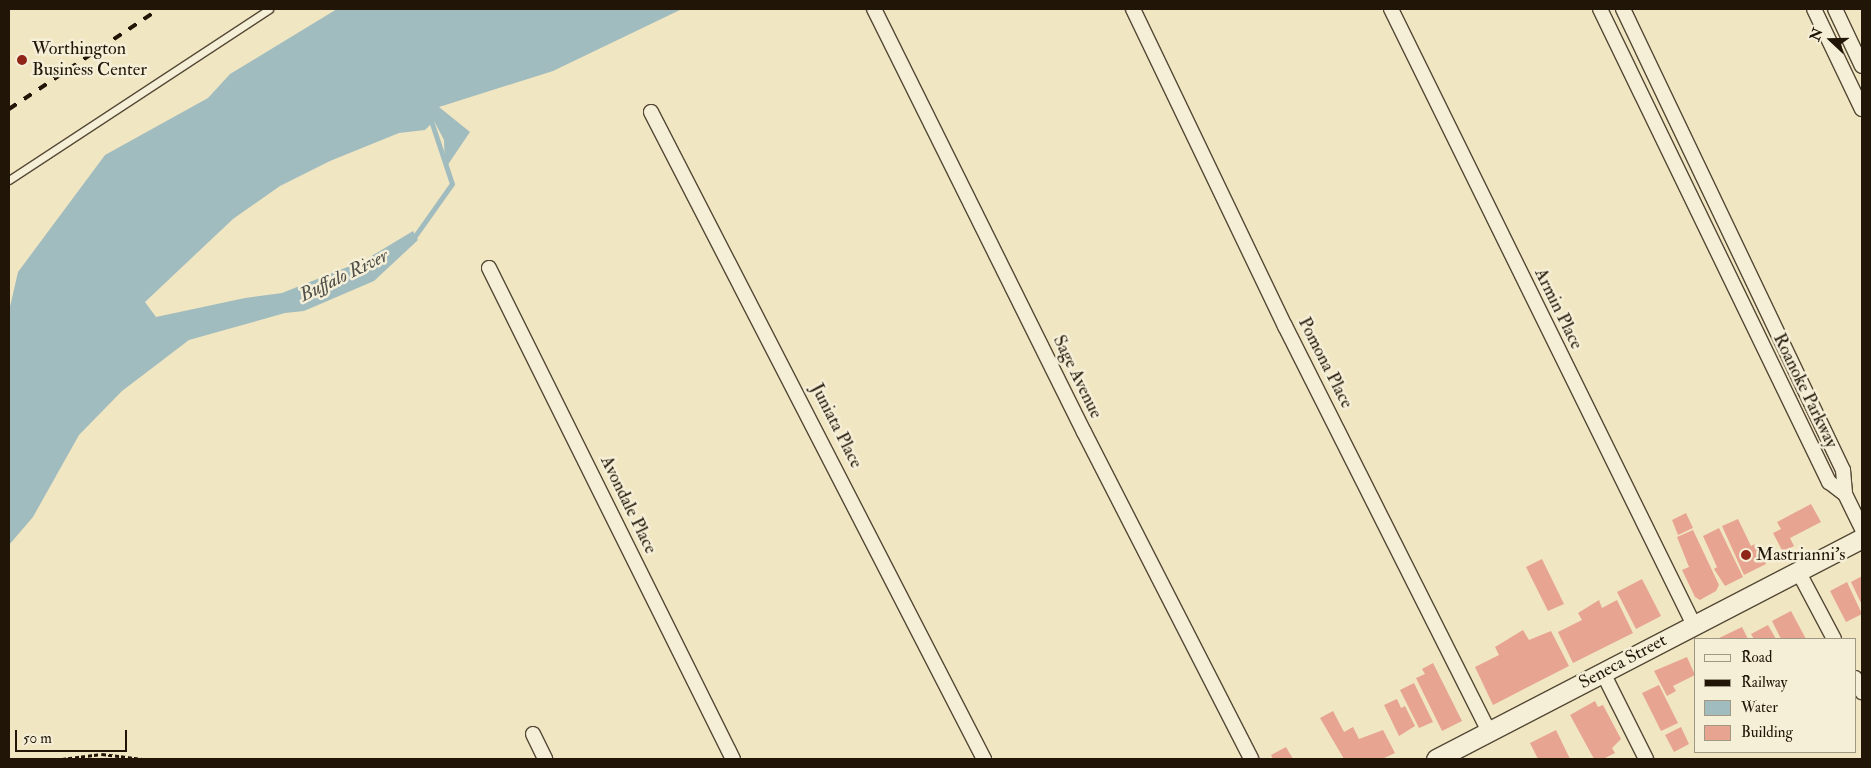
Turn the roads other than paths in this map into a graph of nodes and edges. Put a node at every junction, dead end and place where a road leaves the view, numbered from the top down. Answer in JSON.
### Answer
{"nodes":[{"id":1,"x":269,"y":9,"type":"edge"},
{"id":2,"x":874,"y":9,"type":"edge"},
{"id":3,"x":1133,"y":9,"type":"edge"},
{"id":4,"x":1391,"y":9,"type":"edge"},
{"id":5,"x":1600,"y":9,"type":"edge"},
{"id":6,"x":1623,"y":9,"type":"edge"},
{"id":7,"x":1814,"y":9,"type":"edge"},
{"id":8,"x":1838,"y":14,"type":"edge"},
{"id":9,"x":1823,"y":27,"type":"junction"},
{"id":10,"x":1862,"y":66,"type":"edge"},
{"id":11,"x":1670,"y":109,"type":"junction"},
{"id":12,"x":1862,"y":110,"type":"edge"},
{"id":13,"x":651,"y":112,"type":"dead end"},
{"id":14,"x":1653,"y":117,"type":"junction"},
{"id":15,"x":9,"y":180,"type":"edge"},
{"id":16,"x":489,"y":268,"type":"dead end"},
{"id":17,"x":1758,"y":291,"type":"junction"},
{"id":18,"x":1739,"y":299,"type":"junction"},
{"id":19,"x":1845,"y":494,"type":"junction"},
{"id":20,"x":1862,"y":529,"type":"edge"},
{"id":21,"x":1862,"y":538,"type":"edge"},
{"id":22,"x":1798,"y":571,"type":"junction"},
{"id":23,"x":1694,"y":625,"type":"junction"},
{"id":24,"x":1833,"y":638,"type":"edge"},
{"id":25,"x":1602,"y":673,"type":"junction"},
{"id":26,"x":1856,"y":680,"type":"edge"},
{"id":27,"x":1862,"y":692,"type":"edge"},
{"id":28,"x":1489,"y":732,"type":"junction"},
{"id":29,"x":533,"y":734,"type":"dead end"},
{"id":30,"x":545,"y":759,"type":"edge"},
{"id":31,"x":733,"y":759,"type":"edge"},
{"id":32,"x":984,"y":759,"type":"edge"},
{"id":33,"x":1251,"y":759,"type":"edge"},
{"id":34,"x":1436,"y":759,"type":"edge"},
{"id":35,"x":1646,"y":759,"type":"edge"}],
"edges":[{"from":1,"to":15,"type":"lane"},
{"from":2,"to":33,"type":"street","name":"Sage Avenue"},
{"from":3,"to":28,"type":"street","name":"Pomona Place"},
{"from":4,"to":23,"type":"street","name":"Armin Place"},
{"from":5,"to":14,"type":"street","name":"Roanoke Parkway"},
{"from":6,"to":11,"type":"street","name":"Roanoke Parkway"},
{"from":7,"to":9,"type":"street"},
{"from":8,"to":9,"type":"street"},
{"from":8,"to":10,"type":"street"},
{"from":9,"to":12,"type":"street"},
{"from":11,"to":14,"type":"street"},
{"from":11,"to":17,"type":"street","name":"Roanoke Parkway"},
{"from":13,"to":32,"type":"street","name":"Juniata Place"},
{"from":14,"to":18,"type":"street","name":"Roanoke Parkway"},
{"from":16,"to":31,"type":"street","name":"Avondale Place"},
{"from":17,"to":18,"type":"street"},
{"from":17,"to":19,"type":"street","name":"Roanoke Parkway"},
{"from":18,"to":19,"type":"street","name":"Roanoke Parkway"},
{"from":19,"to":20,"type":"street","name":"Roanoke Parkway"},
{"from":21,"to":22,"type":"main road","name":"Seneca Street"},
{"from":22,"to":23,"type":"main road","name":"Seneca Street"},
{"from":22,"to":24,"type":"street"},
{"from":23,"to":25,"type":"main road","name":"Seneca Street"},
{"from":25,"to":28,"type":"main road","name":"Seneca Street"},
{"from":25,"to":35,"type":"street"},
{"from":26,"to":27,"type":"street"},
{"from":28,"to":34,"type":"main road","name":"Seneca Street"},
{"from":29,"to":30,"type":"street"}]}
